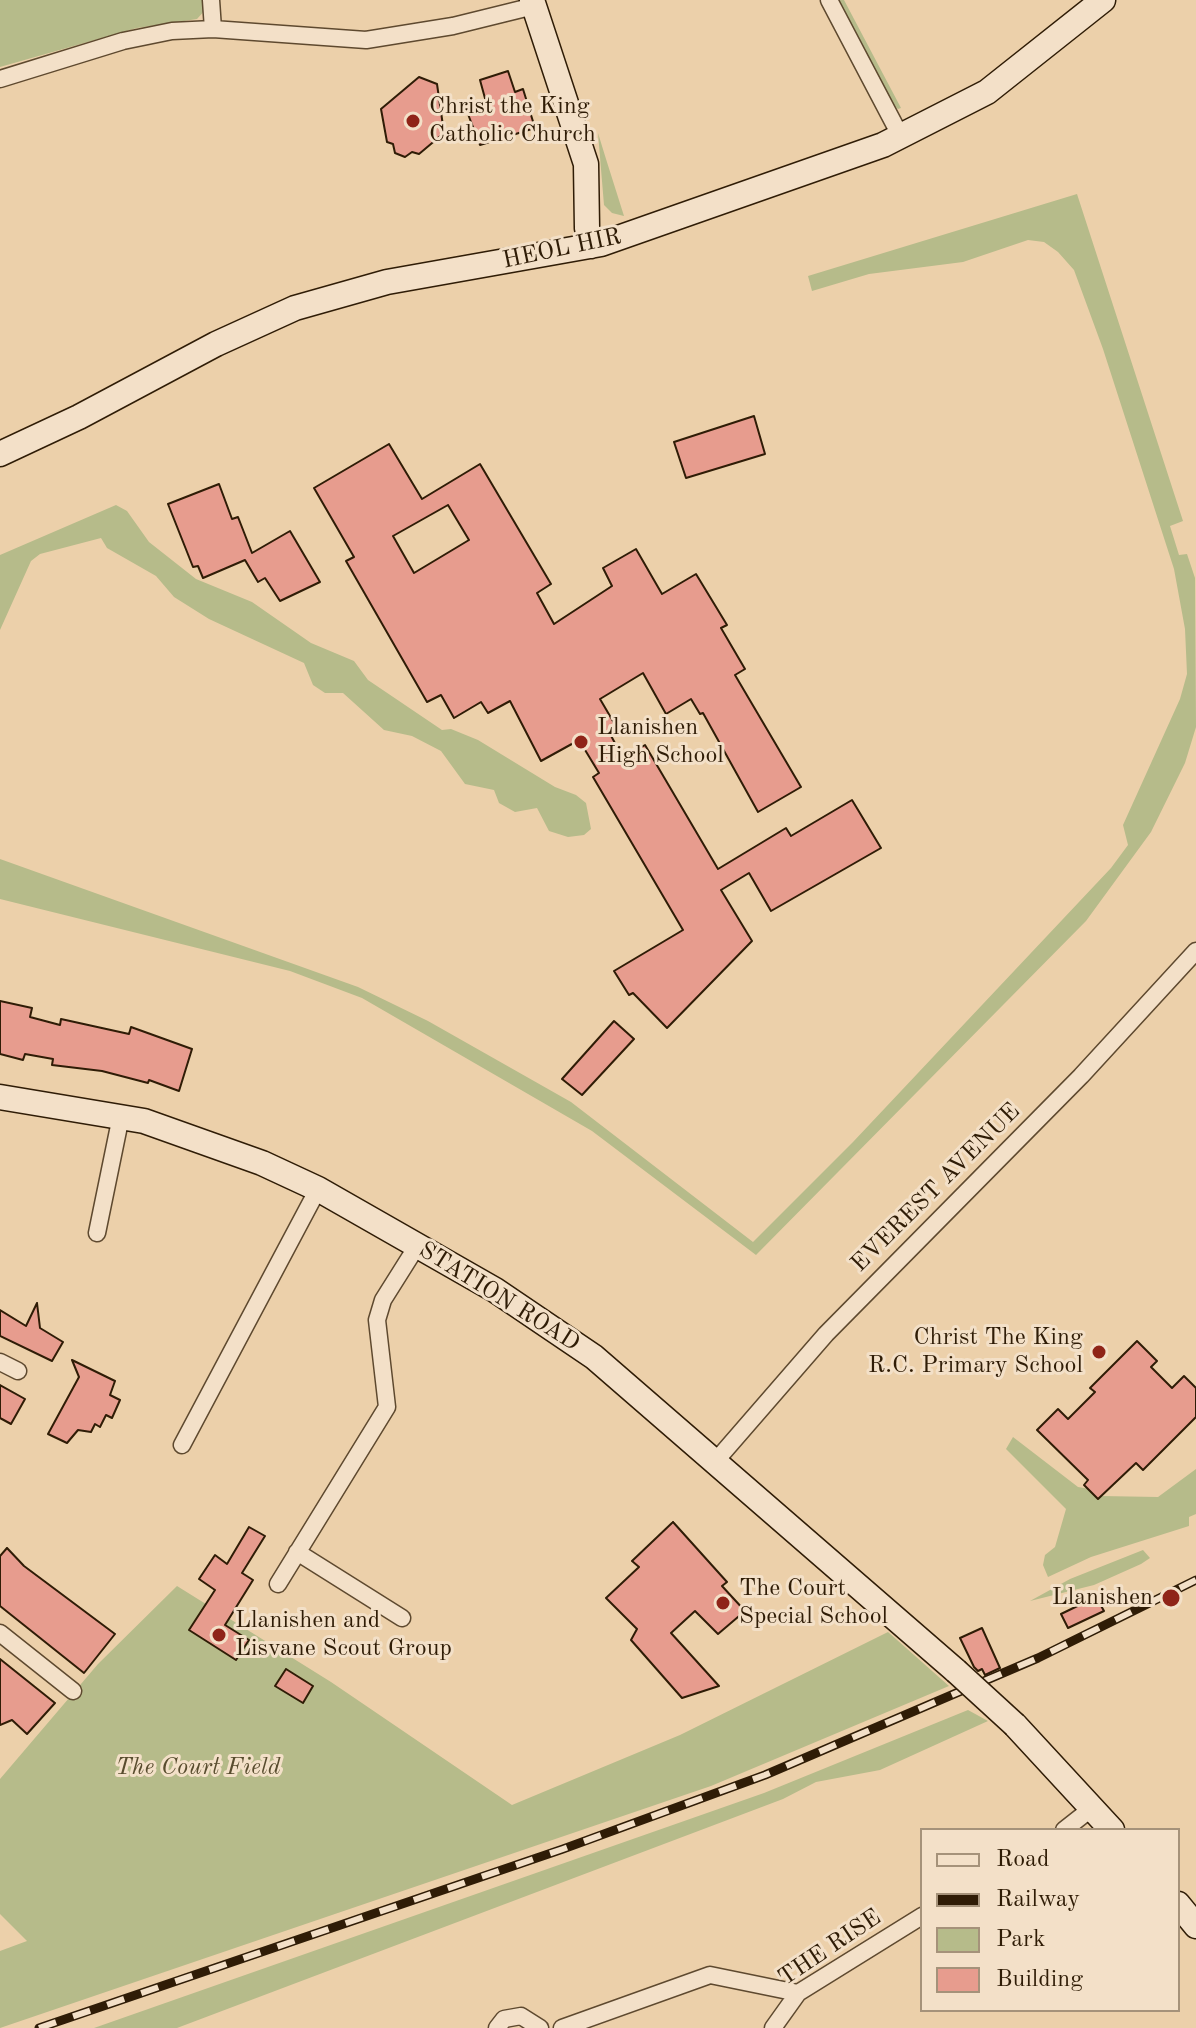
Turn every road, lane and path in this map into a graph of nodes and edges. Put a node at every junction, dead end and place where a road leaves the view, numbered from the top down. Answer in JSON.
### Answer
{"nodes":[{"id":1,"x":211,"y":0,"type":"edge"},
{"id":2,"x":829,"y":0,"type":"edge"},
{"id":3,"x":1103,"y":0,"type":"edge"},
{"id":4,"x":533,"y":3,"type":"edge"},
{"id":5,"x":213,"y":29,"type":"junction"},
{"id":6,"x":0,"y":79,"type":"edge"},
{"id":7,"x":901,"y":137,"type":"junction"},
{"id":8,"x":591,"y":246,"type":"junction"},
{"id":9,"x":0,"y":454,"type":"edge"},
{"id":10,"x":1196,"y":951,"type":"edge"},
{"id":11,"x":0,"y":1097,"type":"edge"},
{"id":12,"x":121,"y":1116,"type":"junction"},
{"id":13,"x":318,"y":1189,"type":"junction"},
{"id":14,"x":97,"y":1233,"type":"dead end"},
{"id":15,"x":417,"y":1246,"type":"junction"},
{"id":16,"x":0,"y":1362,"type":"edge"},
{"id":17,"x":18,"y":1371,"type":"dead end"},
{"id":18,"x":182,"y":1445,"type":"dead end"},
{"id":19,"x":714,"y":1463,"type":"junction"},
{"id":20,"x":297,"y":1552,"type":"junction"},
{"id":21,"x":278,"y":1584,"type":"dead end"},
{"id":22,"x":402,"y":1618,"type":"dead end"},
{"id":23,"x":0,"y":1633,"type":"edge"},
{"id":24,"x":73,"y":1691,"type":"dead end"},
{"id":25,"x":1092,"y":1808,"type":"junction"},
{"id":26,"x":1067,"y":1828,"type":"edge"},
{"id":27,"x":1110,"y":1828,"type":"edge"},
{"id":28,"x":1180,"y":1906,"type":"edge"},
{"id":29,"x":920,"y":1917,"type":"edge"},
{"id":30,"x":1196,"y":1926,"type":"edge"},
{"id":31,"x":798,"y":1993,"type":"junction"},
{"id":32,"x":497,"y":2028,"type":"edge"},
{"id":33,"x":540,"y":2028,"type":"edge"},
{"id":34,"x":562,"y":2028,"type":"edge"},
{"id":35,"x":773,"y":2028,"type":"edge"}],
"edges":[{"from":1,"to":5,"type":"street"},
{"from":2,"to":7,"type":"street"},
{"from":3,"to":7,"type":"street","name":"HEOL HIR"},
{"from":4,"to":5,"type":"street"},
{"from":4,"to":8,"type":"street"},
{"from":5,"to":6,"type":"street"},
{"from":7,"to":8,"type":"street","name":"HEOL HIR"},
{"from":8,"to":9,"type":"street","name":"HEOL HIR"},
{"from":10,"to":19,"type":"street","name":"EVEREST AVENUE"},
{"from":11,"to":12,"type":"street","name":"STATION ROAD"},
{"from":12,"to":13,"type":"street","name":"STATION ROAD"},
{"from":12,"to":14,"type":"street"},
{"from":13,"to":15,"type":"street","name":"STATION ROAD"},
{"from":13,"to":18,"type":"street"},
{"from":15,"to":19,"type":"street","name":"STATION ROAD"},
{"from":15,"to":20,"type":"street"},
{"from":16,"to":17,"type":"street"},
{"from":19,"to":25,"type":"street","name":"STATION ROAD","bridge":true},
{"from":20,"to":21,"type":"street"},
{"from":20,"to":22,"type":"street"},
{"from":23,"to":24,"type":"street"},
{"from":25,"to":26,"type":"street"},
{"from":25,"to":27,"type":"street","name":"STATION ROAD"},
{"from":28,"to":30,"type":"street"},
{"from":29,"to":31,"type":"street","name":"THE RISE"},
{"from":31,"to":34,"type":"street"},
{"from":31,"to":35,"type":"street","name":"THE RISE"},
{"from":32,"to":33,"type":"street"}]}
